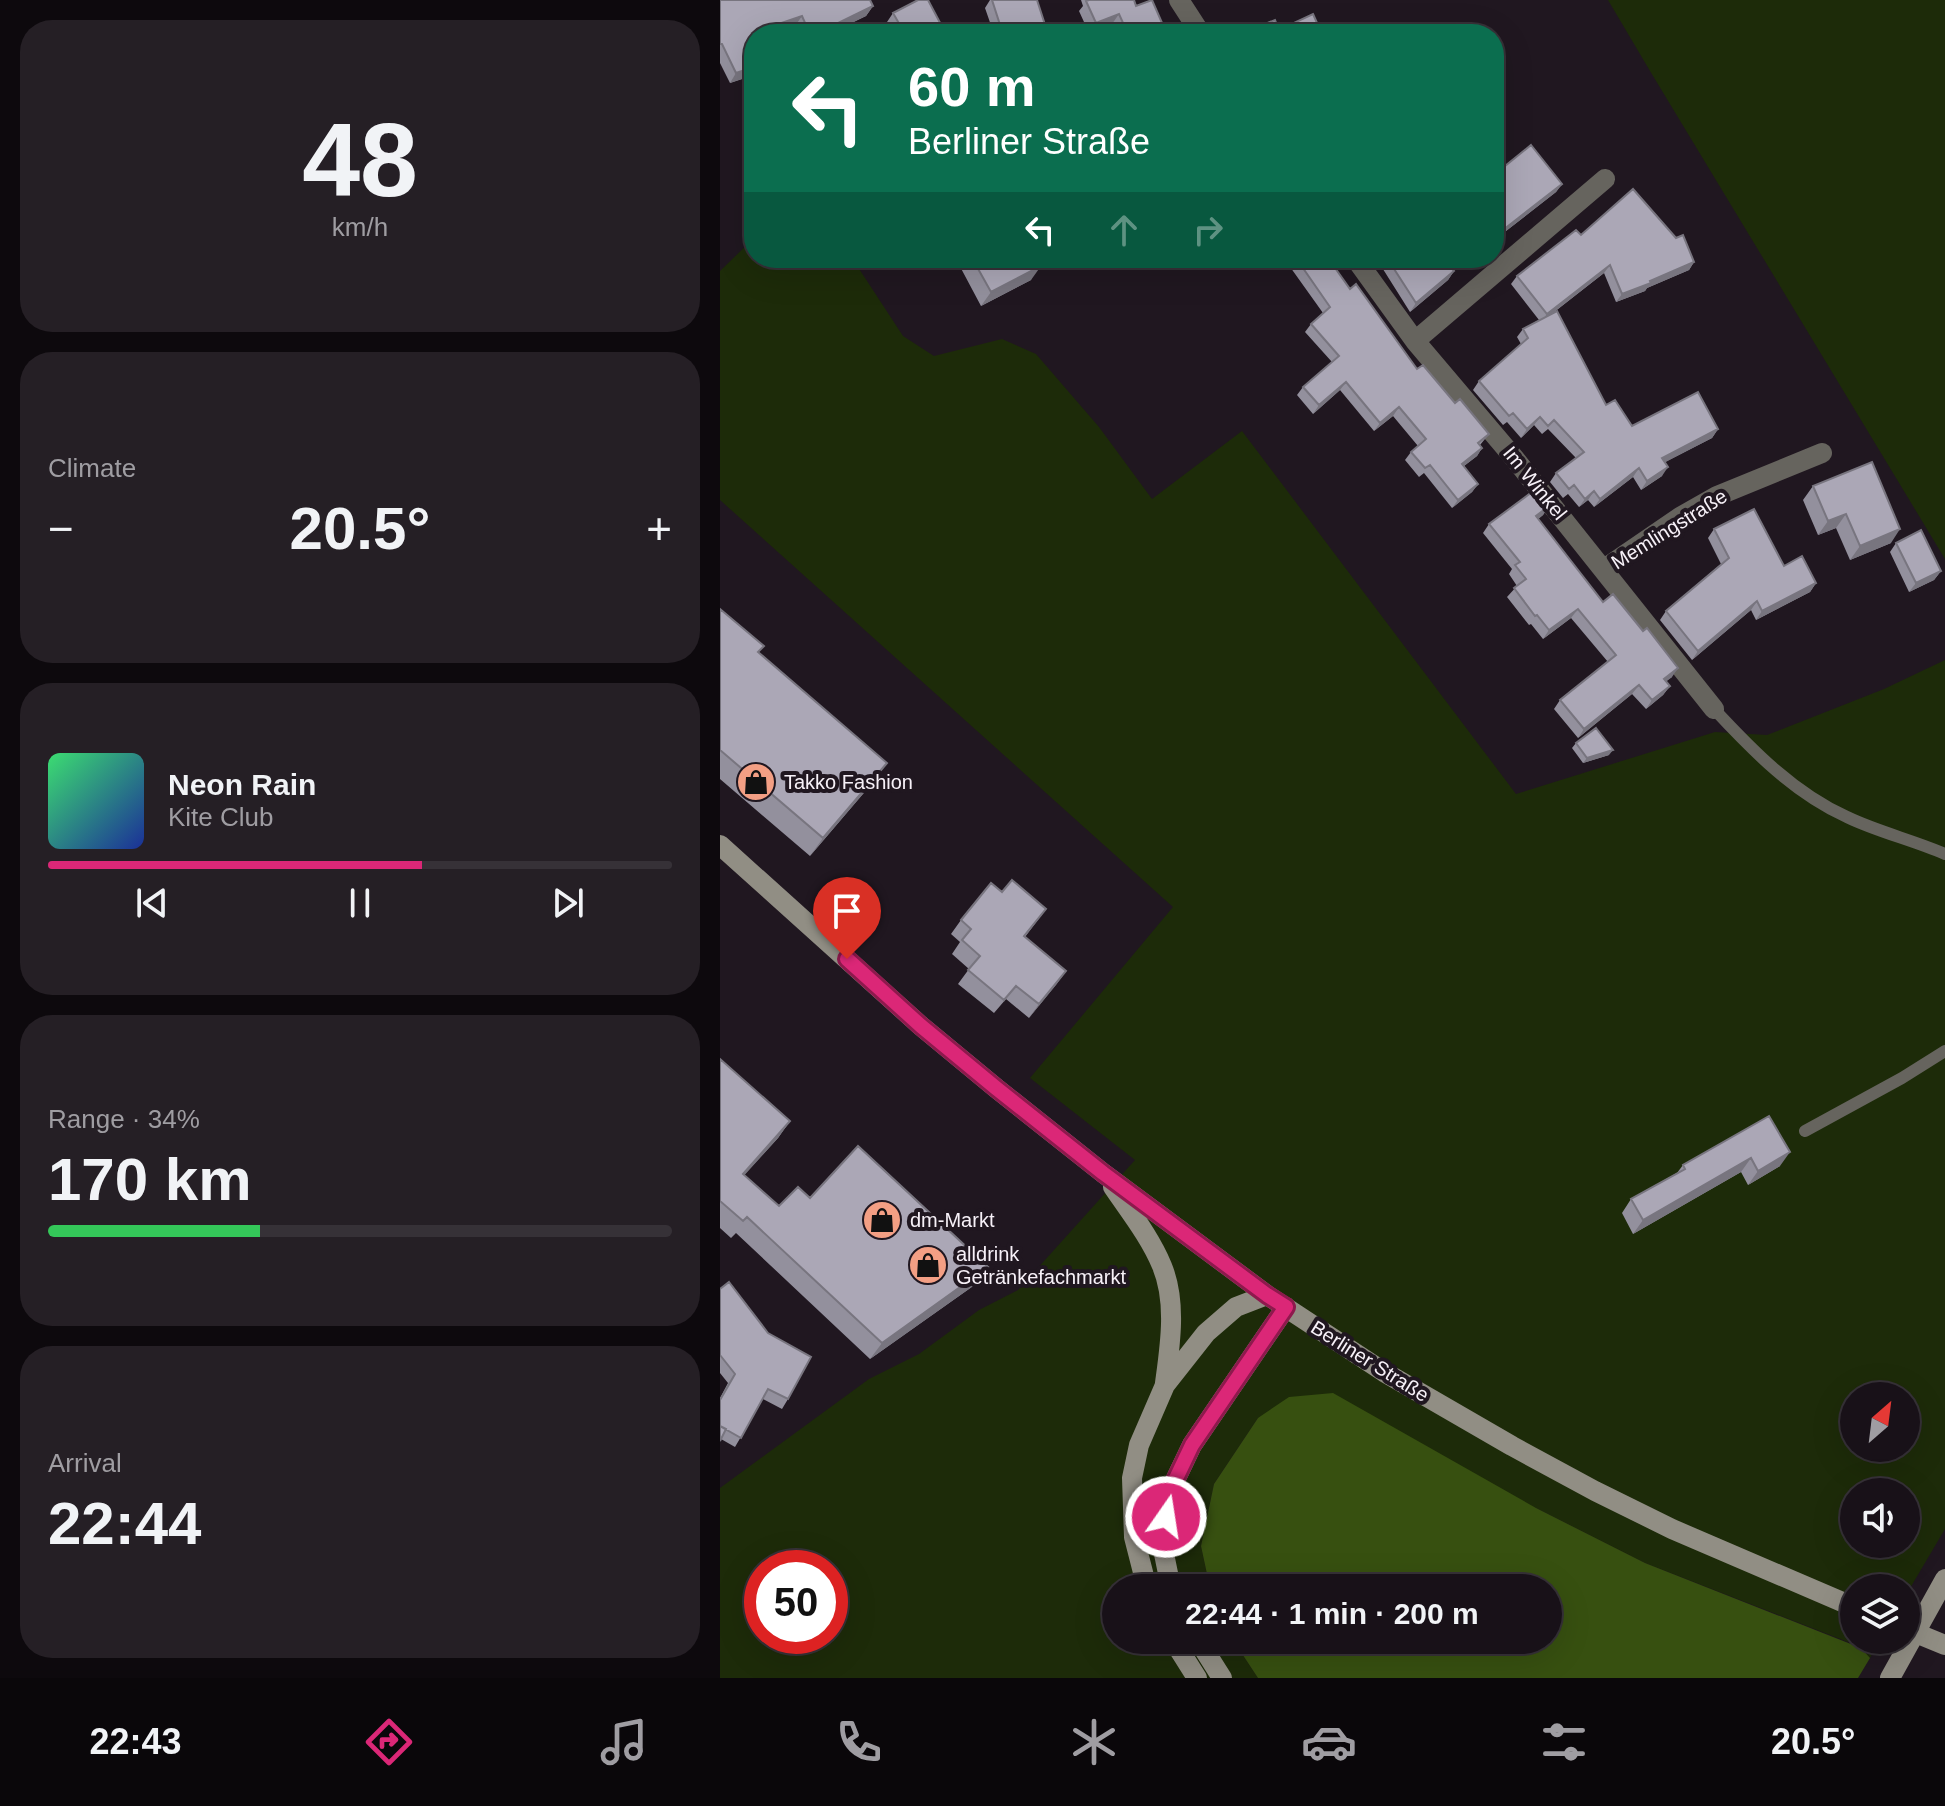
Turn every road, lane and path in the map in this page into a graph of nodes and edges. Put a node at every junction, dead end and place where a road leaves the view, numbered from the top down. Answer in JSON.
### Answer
{"nodes":[{"id":1,"x":1179,"y":0,"type":"edge"},
{"id":2,"x":1195,"y":24,"type":"edge"},
{"id":3,"x":1605,"y":179,"type":"dead end"},
{"id":4,"x":1504,"y":265,"type":"edge"},
{"id":5,"x":1362,"y":268,"type":"edge"},
{"id":6,"x":1501,"y":268,"type":"edge"},
{"id":7,"x":1415,"y":341,"type":"junction"},
{"id":8,"x":1822,"y":453,"type":"dead end"},
{"id":9,"x":1604,"y":569,"type":"junction"},
{"id":10,"x":1714,"y":709,"type":"joint"},
{"id":11,"x":720,"y":845,"type":"edge"},
{"id":12,"x":1945,"y":854,"type":"edge"},
{"id":13,"x":1945,"y":1051,"type":"edge"},
{"id":14,"x":1805,"y":1131,"type":"dead end"},
{"id":15,"x":1103,"y":1173,"type":"junction"},
{"id":16,"x":1267,"y":1295,"type":"junction"},
{"id":17,"x":1286,"y":1307,"type":"junction"},
{"id":18,"x":1165,"y":1385,"type":"junction"},
{"id":19,"x":1143,"y":1574,"type":"edge"},
{"id":20,"x":1168,"y":1574,"type":"edge"},
{"id":21,"x":1945,"y":1579,"type":"edge"},
{"id":22,"x":1840,"y":1601,"type":"edge"},
{"id":23,"x":1920,"y":1635,"type":"edge"},
{"id":24,"x":1944,"y":1645,"type":"edge"},
{"id":25,"x":1182,"y":1654,"type":"edge"},
{"id":26,"x":1207,"y":1654,"type":"edge"},
{"id":27,"x":1197,"y":1678,"type":"edge"},
{"id":28,"x":1222,"y":1678,"type":"edge"},
{"id":29,"x":1890,"y":1678,"type":"edge"}],
"edges":[{"from":1,"to":2,"type":"street"},
{"from":3,"to":4,"type":"street"},
{"from":5,"to":7,"type":"street","name":"Im Winkel"},
{"from":6,"to":7,"type":"street"},
{"from":7,"to":9,"type":"street","name":"Im Winkel"},
{"from":8,"to":9,"type":"street","name":"Memlingstraße"},
{"from":9,"to":10,"type":"street","name":"Im Winkel"},
{"from":10,"to":12,"type":"lane"},
{"from":11,"to":15,"type":"street","name":"Berliner Straße"},
{"from":13,"to":14,"type":"lane"},
{"from":15,"to":16,"type":"street","name":"Berliner Straße"},
{"from":15,"to":18,"type":"street"},
{"from":16,"to":17,"type":"street","name":"Berliner Straße"},
{"from":16,"to":18,"type":"street"},
{"from":17,"to":20,"type":"street"},
{"from":17,"to":22,"type":"street","name":"Berliner Straße"},
{"from":18,"to":19,"type":"street"},
{"from":21,"to":29,"type":"street","bridge":true},
{"from":23,"to":24,"type":"street"},
{"from":25,"to":27,"type":"street"},
{"from":26,"to":28,"type":"street"}]}
